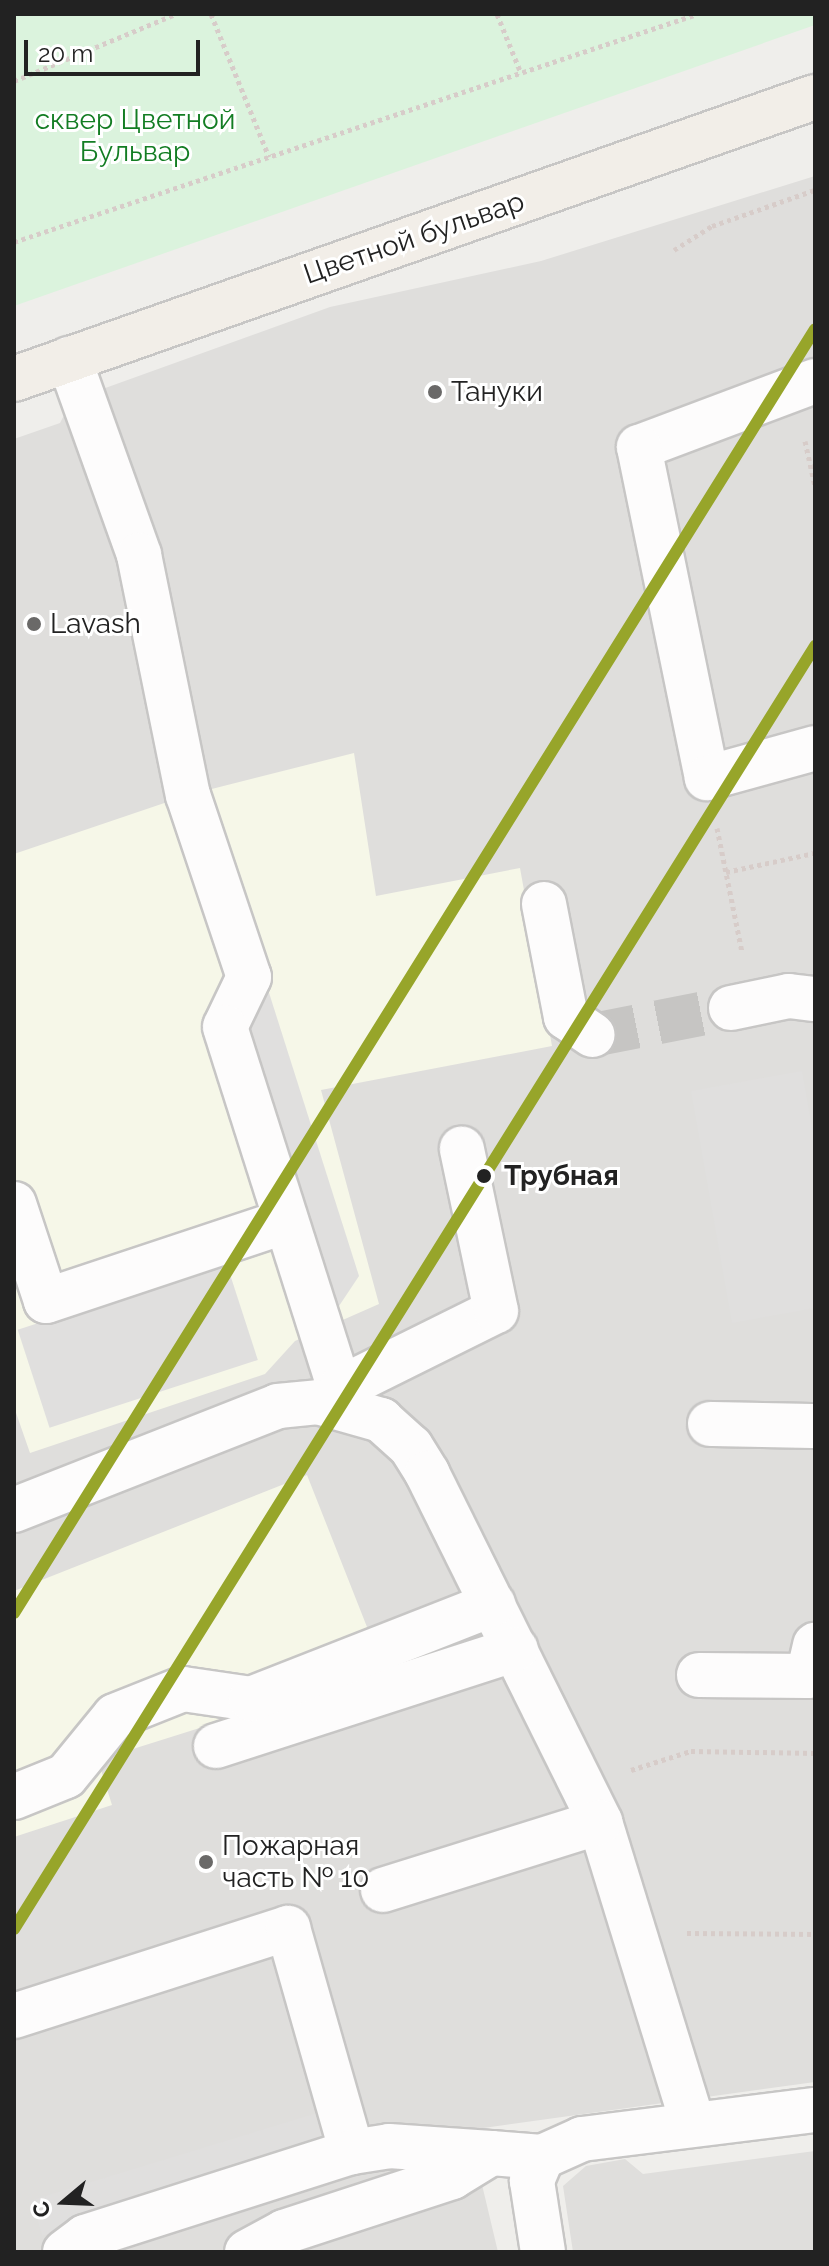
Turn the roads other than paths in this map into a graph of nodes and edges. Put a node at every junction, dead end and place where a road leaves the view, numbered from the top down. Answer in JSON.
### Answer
{"nodes":[{"id":1,"x":815,"y":97,"type":"edge"},
{"id":2,"x":69,"y":359,"type":"junction"},
{"id":3,"x":14,"y":379,"type":"edge"},
{"id":4,"x":815,"y":381,"type":"edge"},
{"id":5,"x":815,"y":748,"type":"edge"},
{"id":6,"x":544,"y":904,"type":"dead end"},
{"id":7,"x":815,"y":999,"type":"edge"},
{"id":8,"x":742,"y":1006,"type":"tunnel mouth"},
{"id":9,"x":593,"y":1035,"type":"dead end"},
{"id":10,"x":462,"y":1149,"type":"dead end"},
{"id":11,"x":14,"y":1204,"type":"edge"},
{"id":12,"x":286,"y":1221,"type":"junction"},
{"id":13,"x":342,"y":1397,"type":"junction"},
{"id":14,"x":710,"y":1424,"type":"dead end"},
{"id":15,"x":815,"y":1426,"type":"edge"},
{"id":16,"x":16,"y":1502,"type":"edge"},
{"id":17,"x":493,"y":1604,"type":"junction"},
{"id":18,"x":815,"y":1645,"type":"edge"},
{"id":19,"x":516,"y":1649,"type":"junction"},
{"id":20,"x":699,"y":1675,"type":"dead end"},
{"id":21,"x":216,"y":1746,"type":"dead end"},
{"id":22,"x":14,"y":1797,"type":"edge"},
{"id":23,"x":592,"y":1803,"type":"junction"},
{"id":24,"x":383,"y":1890,"type":"dead end"},
{"id":25,"x":14,"y":2016,"type":"edge"},
{"id":26,"x":815,"y":2110,"type":"edge"},
{"id":27,"x":693,"y":2124,"type":"junction"},
{"id":28,"x":352,"y":2152,"type":"junction"},
{"id":29,"x":491,"y":2153,"type":"junction"},
{"id":30,"x":542,"y":2157,"type":"junction"},
{"id":31,"x":65,"y":2252,"type":"edge"},
{"id":32,"x":247,"y":2252,"type":"edge"},
{"id":33,"x":543,"y":2252,"type":"edge"}],
"edges":[{"from":1,"to":2,"type":"main road","name":"Цветной бульвар"},
{"from":2,"to":3,"type":"main road","name":"Цветной бульвар"},
{"from":2,"to":12,"type":"street"},
{"from":4,"to":5,"type":"street"},
{"from":6,"to":9,"type":"street"},
{"from":7,"to":8,"type":"street"},
{"from":10,"to":13,"type":"street"},
{"from":11,"to":12,"type":"street"},
{"from":12,"to":13,"type":"street"},
{"from":13,"to":16,"type":"street"},
{"from":13,"to":17,"type":"street"},
{"from":14,"to":15,"type":"street"},
{"from":17,"to":19,"type":"street"},
{"from":17,"to":22,"type":"street"},
{"from":18,"to":20,"type":"street"},
{"from":19,"to":21,"type":"street"},
{"from":19,"to":23,"type":"street"},
{"from":23,"to":24,"type":"street"},
{"from":23,"to":27,"type":"street"},
{"from":25,"to":28,"type":"street"},
{"from":26,"to":27,"type":"street"},
{"from":27,"to":30,"type":"street"},
{"from":28,"to":29,"type":"street"},
{"from":28,"to":31,"type":"street"},
{"from":29,"to":30,"type":"street"},
{"from":29,"to":32,"type":"street"},
{"from":30,"to":33,"type":"street"}]}
